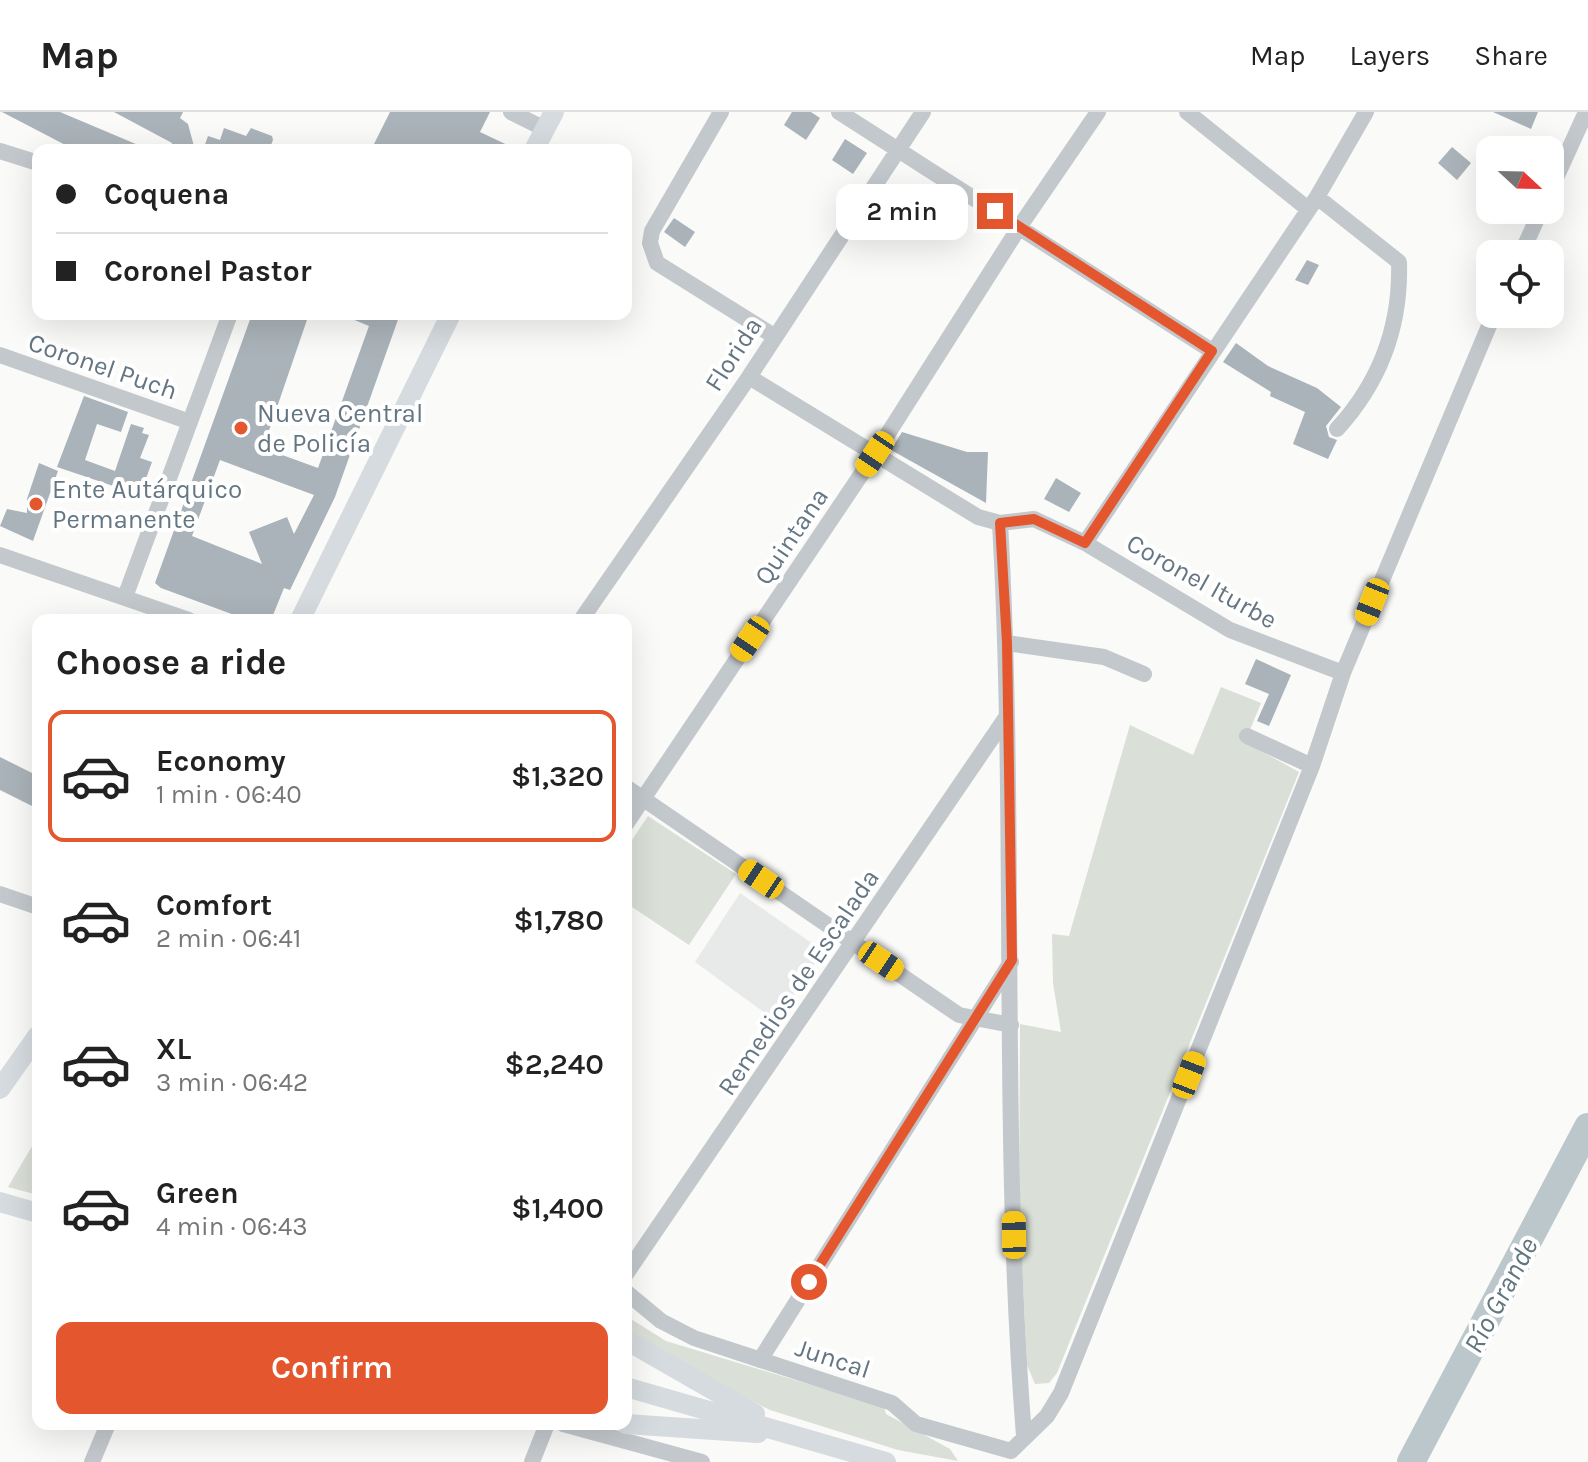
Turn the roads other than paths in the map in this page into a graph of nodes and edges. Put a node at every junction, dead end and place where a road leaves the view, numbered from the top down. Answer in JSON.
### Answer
{"nodes":[{"id":1,"x":511,"y":112,"type":"edge"},
{"id":2,"x":721,"y":112,"type":"edge"},
{"id":3,"x":839,"y":112,"type":"edge"},
{"id":4,"x":923,"y":112,"type":"edge"},
{"id":5,"x":1098,"y":112,"type":"edge"},
{"id":6,"x":1187,"y":112,"type":"edge"},
{"id":7,"x":1366,"y":112,"type":"edge"},
{"id":8,"x":1586,"y":112,"type":"edge"},
{"id":9,"x":549,"y":121,"type":"edge"},
{"id":10,"x":537,"y":144,"type":"edge"},
{"id":11,"x":897,"y":149,"type":"junction"},
{"id":12,"x":0,"y":151,"type":"edge"},
{"id":13,"x":1564,"y":160,"type":"edge"},
{"id":14,"x":32,"y":161,"type":"edge"},
{"id":15,"x":1312,"y":203,"type":"junction"},
{"id":16,"x":1020,"y":226,"type":"junction"},
{"id":17,"x":228,"y":320,"type":"edge"},
{"id":18,"x":448,"y":320,"type":"edge"},
{"id":19,"x":1488,"y":328,"type":"edge"},
{"id":20,"x":774,"y":336,"type":"junction"},
{"id":21,"x":1212,"y":351,"type":"junction"},
{"id":22,"x":0,"y":355,"type":"edge"},
{"id":23,"x":749,"y":377,"type":"junction"},
{"id":24,"x":190,"y":422,"type":"junction"},
{"id":25,"x":1337,"y":429,"type":"dead end"},
{"id":26,"x":875,"y":454,"type":"junction"},
{"id":27,"x":1000,"y":523,"type":"junction"},
{"id":28,"x":1085,"y":543,"type":"junction"},
{"id":29,"x":0,"y":555,"type":"edge"},
{"id":30,"x":125,"y":597,"type":"junction"},
{"id":31,"x":172,"y":614,"type":"edge"},
{"id":32,"x":303,"y":614,"type":"edge"},
{"id":33,"x":585,"y":614,"type":"edge"},
{"id":34,"x":1007,"y":643,"type":"junction"},
{"id":35,"x":1343,"y":673,"type":"junction"},
{"id":36,"x":1144,"y":674,"type":"dead end"},
{"id":37,"x":1007,"y":716,"type":"junction"},
{"id":38,"x":1247,"y":736,"type":"dead end"},
{"id":39,"x":1312,"y":766,"type":"junction"},
{"id":40,"x":632,"y":791,"type":"edge"},
{"id":41,"x":643,"y":798,"type":"junction"},
{"id":42,"x":632,"y":815,"type":"edge"},
{"id":43,"x":0,"y":894,"type":"edge"},
{"id":44,"x":32,"y":905,"type":"edge"},
{"id":45,"x":855,"y":943,"type":"junction"},
{"id":46,"x":1012,"y":960,"type":"junction"},
{"id":47,"x":973,"y":1020,"type":"junction"},
{"id":48,"x":1011,"y":1025,"type":"junction"},
{"id":49,"x":32,"y":1044,"type":"edge"},
{"id":50,"x":0,"y":1089,"type":"edge"},
{"id":51,"x":0,"y":1202,"type":"edge"},
{"id":52,"x":32,"y":1211,"type":"edge"},
{"id":53,"x":632,"y":1265,"type":"edge"},
{"id":54,"x":632,"y":1296,"type":"edge"},
{"id":55,"x":632,"y":1344,"type":"edge"},
{"id":56,"x":760,"y":1360,"type":"junction"},
{"id":57,"x":632,"y":1388,"type":"edge"},
{"id":58,"x":632,"y":1424,"type":"edge"},
{"id":59,"x":105,"y":1430,"type":"edge"},
{"id":60,"x":545,"y":1430,"type":"edge"},
{"id":61,"x":585,"y":1430,"type":"edge"},
{"id":62,"x":802,"y":1436,"type":"junction"},
{"id":63,"x":1024,"y":1436,"type":"junction"},
{"id":64,"x":92,"y":1462,"type":"edge"},
{"id":65,"x":532,"y":1462,"type":"edge"},
{"id":66,"x":702,"y":1462,"type":"edge"},
{"id":67,"x":886,"y":1462,"type":"edge"}],
"edges":[{"from":1,"to":9,"type":"street"},
{"from":2,"to":20,"type":"street"},
{"from":3,"to":11,"type":"street"},
{"from":4,"to":11,"type":"street","name":"Florida"},
{"from":5,"to":16,"type":"street","name":"Quintana"},
{"from":6,"to":15,"type":"street"},
{"from":7,"to":15,"type":"street"},
{"from":8,"to":13,"type":"street"},
{"from":9,"to":10,"type":"main road"},
{"from":11,"to":16,"type":"street"},
{"from":11,"to":20,"type":"street","name":"Florida"},
{"from":12,"to":14,"type":"street"},
{"from":15,"to":21,"type":"street"},
{"from":15,"to":25,"type":"street"},
{"from":16,"to":21,"type":"street"},
{"from":16,"to":26,"type":"street","name":"Quintana"},
{"from":17,"to":24,"type":"street"},
{"from":18,"to":32,"type":"main road"},
{"from":19,"to":35,"type":"street"},
{"from":20,"to":23,"type":"street","name":"Florida"},
{"from":21,"to":28,"type":"street"},
{"from":22,"to":24,"type":"street","name":"Coronel Puch"},
{"from":23,"to":26,"type":"street"},
{"from":23,"to":33,"type":"street","name":"Florida"},
{"from":24,"to":30,"type":"street"},
{"from":26,"to":27,"type":"street"},
{"from":26,"to":41,"type":"street","name":"Quintana"},
{"from":27,"to":28,"type":"street"},
{"from":27,"to":34,"type":"street"},
{"from":28,"to":35,"type":"street","name":"Coronel Iturbe"},
{"from":29,"to":30,"type":"street"},
{"from":30,"to":31,"type":"street"},
{"from":34,"to":36,"type":"street"},
{"from":34,"to":37,"type":"street"},
{"from":35,"to":39,"type":"street"},
{"from":37,"to":45,"type":"street","name":"Remedios de Escalada"},
{"from":37,"to":46,"type":"street"},
{"from":38,"to":39,"type":"street"},
{"from":39,"to":63,"type":"street"},
{"from":40,"to":41,"type":"street"},
{"from":41,"to":42,"type":"street","name":"Quintana"},
{"from":41,"to":45,"type":"street"},
{"from":43,"to":44,"type":"street"},
{"from":45,"to":47,"type":"street"},
{"from":45,"to":53,"type":"street","name":"Remedios de Escalada"},
{"from":46,"to":47,"type":"street"},
{"from":46,"to":48,"type":"street"},
{"from":47,"to":48,"type":"street"},
{"from":47,"to":56,"type":"street"},
{"from":48,"to":63,"type":"street"},
{"from":49,"to":50,"type":"main road"},
{"from":51,"to":52,"type":"main road"},
{"from":54,"to":56,"type":"street","name":"Juncal"},
{"from":55,"to":62,"type":"main road"},
{"from":56,"to":63,"type":"street","name":"Juncal"},
{"from":57,"to":62,"type":"main road"},
{"from":58,"to":62,"type":"main road"},
{"from":59,"to":64,"type":"street"},
{"from":60,"to":65,"type":"street"},
{"from":61,"to":66,"type":"street"},
{"from":62,"to":67,"type":"main road"}]}
